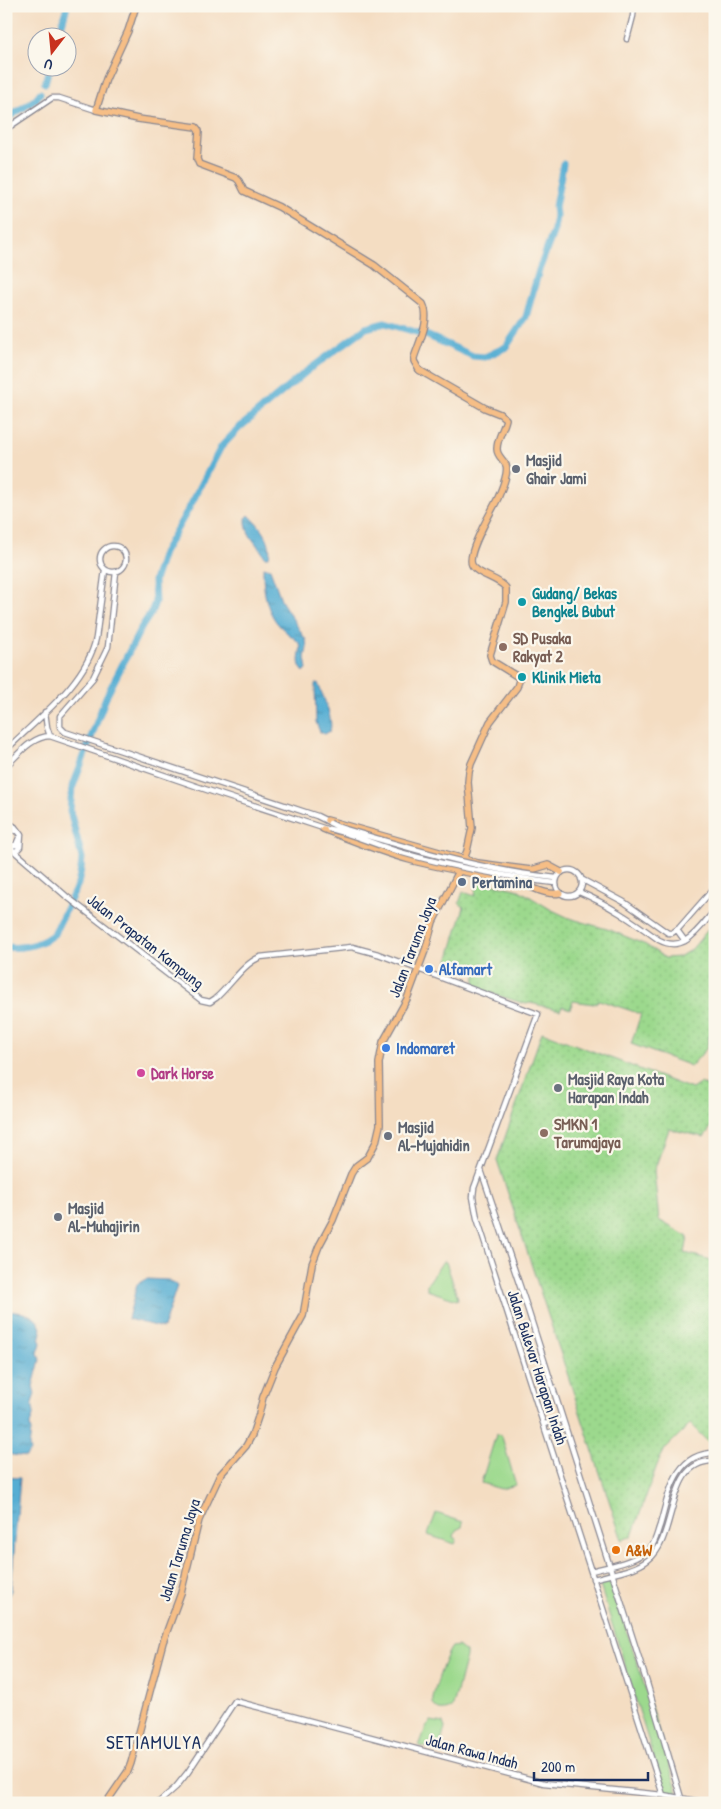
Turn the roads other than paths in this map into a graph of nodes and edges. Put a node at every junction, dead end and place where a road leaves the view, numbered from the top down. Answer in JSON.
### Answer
{"nodes":[{"id":1,"x":136,"y":6,"type":"edge"},
{"id":2,"x":634,"y":6,"type":"edge"},
{"id":3,"x":627,"y":39,"type":"dead end"},
{"id":4,"x":96,"y":110,"type":"junction"},
{"id":5,"x":6,"y":130,"type":"edge"},
{"id":6,"x":105,"y":570,"type":"junction"},
{"id":7,"x":116,"y":572,"type":"junction"},
{"id":8,"x":87,"y":662,"type":"junction"},
{"id":9,"x":98,"y":669,"type":"junction"},
{"id":10,"x":45,"y":712,"type":"junction"},
{"id":11,"x":50,"y":736,"type":"junction"},
{"id":12,"x":6,"y":750,"type":"edge"},
{"id":13,"x":6,"y":766,"type":"edge"},
{"id":14,"x":222,"y":785,"type":"junction"},
{"id":15,"x":228,"y":787,"type":"junction"},
{"id":16,"x":219,"y":794,"type":"junction"},
{"id":17,"x":225,"y":796,"type":"junction"},
{"id":18,"x":6,"y":821,"type":"edge"},
{"id":19,"x":328,"y":821,"type":"junction"},
{"id":20,"x":6,"y":826,"type":"edge"},
{"id":21,"x":326,"y":829,"type":"junction"},
{"id":22,"x":7,"y":845,"type":"edge"},
{"id":23,"x":15,"y":852,"type":"junction"},
{"id":24,"x":465,"y":858,"type":"junction"},
{"id":25,"x":459,"y":871,"type":"junction"},
{"id":26,"x":561,"y":872,"type":"junction"},
{"id":27,"x":540,"y":878,"type":"junction"},
{"id":28,"x":581,"y":879,"type":"junction"},
{"id":29,"x":556,"y":880,"type":"junction"},
{"id":30,"x":715,"y":887,"type":"edge"},
{"id":31,"x":579,"y":892,"type":"junction"},
{"id":32,"x":560,"y":893,"type":"junction"},
{"id":33,"x":715,"y":910,"type":"edge"},
{"id":34,"x":677,"y":930,"type":"junction"},
{"id":35,"x":686,"y":941,"type":"junction"},
{"id":36,"x":419,"y":969,"type":"junction"},
{"id":37,"x":481,"y":1170,"type":"junction"},
{"id":38,"x":562,"y":1420,"type":"junction"},
{"id":39,"x":544,"y":1424,"type":"junction"},
{"id":40,"x":565,"y":1428,"type":"junction"},
{"id":41,"x":546,"y":1433,"type":"junction"},
{"id":42,"x":715,"y":1453,"type":"edge"},
{"id":43,"x":715,"y":1461,"type":"edge"},
{"id":44,"x":610,"y":1566,"type":"junction"},
{"id":45,"x":591,"y":1571,"type":"junction"},
{"id":46,"x":612,"y":1574,"type":"junction"},
{"id":47,"x":593,"y":1580,"type":"junction"},
{"id":48,"x":663,"y":1795,"type":"junction"},
{"id":49,"x":680,"y":1798,"type":"junction"},
{"id":50,"x":106,"y":1803,"type":"edge"},
{"id":51,"x":158,"y":1803,"type":"edge"},
{"id":52,"x":707,"y":1803,"type":"edge"}],
"edges":[{"from":1,"to":4,"type":"main road"},
{"from":2,"to":3,"type":"street"},
{"from":4,"to":5,"type":"street"},
{"from":4,"to":24,"type":"main road","name":"Jalan Taruma Jaya"},
{"from":6,"to":7,"type":"street"},
{"from":6,"to":7,"type":"street"},
{"from":6,"to":8,"type":"street"},
{"from":7,"to":9,"type":"street"},
{"from":8,"to":9,"type":"street"},
{"from":8,"to":10,"type":"street"},
{"from":9,"to":14,"type":"street"},
{"from":10,"to":11,"type":"street"},
{"from":10,"to":12,"type":"street"},
{"from":11,"to":13,"type":"street"},
{"from":11,"to":16,"type":"street"},
{"from":14,"to":15,"type":"street"},
{"from":14,"to":16,"type":"street"},
{"from":15,"to":17,"type":"street"},
{"from":15,"to":19,"type":"street"},
{"from":16,"to":17,"type":"street"},
{"from":17,"to":21,"type":"street"},
{"from":18,"to":23,"type":"street"},
{"from":19,"to":24,"type":"main road"},
{"from":19,"to":27,"type":"street","bridge":true},
{"from":20,"to":22,"type":"street"},
{"from":21,"to":25,"type":"main road"},
{"from":21,"to":27,"type":"street","bridge":true},
{"from":22,"to":23,"type":"street","name":"Jalan Prapatan Kampung"},
{"from":23,"to":36,"type":"street","name":"Jalan Prapatan Kampung"},
{"from":24,"to":25,"type":"main road","name":"Jalan Taruma Jaya"},
{"from":24,"to":26,"type":"main road"},
{"from":25,"to":32,"type":"main road"},
{"from":25,"to":36,"type":"main road","name":"Jalan Taruma Jaya"},
{"from":26,"to":28,"type":"street"},
{"from":26,"to":29,"type":"street"},
{"from":27,"to":29,"type":"street"},
{"from":28,"to":31,"type":"street"},
{"from":28,"to":34,"type":"street"},
{"from":29,"to":32,"type":"street"},
{"from":30,"to":34,"type":"street"},
{"from":31,"to":32,"type":"street"},
{"from":31,"to":35,"type":"street"},
{"from":33,"to":35,"type":"street"},
{"from":34,"to":35,"type":"street"},
{"from":36,"to":37,"type":"street","name":"Jalan Bulevar Harapan Indah"},
{"from":36,"to":50,"type":"main road","name":"Jalan Taruma Jaya"},
{"from":37,"to":38,"type":"street","name":"Jalan Bulevar Harapan Indah"},
{"from":37,"to":39,"type":"street","name":"Jalan Bulevar Harapan Indah"},
{"from":38,"to":39,"type":"street"},
{"from":38,"to":40,"type":"street","name":"Jalan Bulevar Harapan Indah"},
{"from":39,"to":41,"type":"street","name":"Jalan Bulevar Harapan Indah"},
{"from":40,"to":41,"type":"street"},
{"from":40,"to":44,"type":"street","name":"Jalan Bulevar Harapan Indah"},
{"from":41,"to":45,"type":"street","name":"Jalan Bulevar Harapan Indah"},
{"from":42,"to":44,"type":"street"},
{"from":43,"to":46,"type":"street"},
{"from":44,"to":45,"type":"street"},
{"from":44,"to":46,"type":"street","name":"Jalan Bulevar Harapan Indah"},
{"from":45,"to":47,"type":"street","name":"Jalan Bulevar Harapan Indah"},
{"from":46,"to":47,"type":"street"},
{"from":46,"to":49,"type":"street","name":"Jalan Bulevar Harapan Indah"},
{"from":47,"to":48,"type":"street","name":"Jalan Bulevar Harapan Indah"},
{"from":48,"to":49,"type":"street","name":"Jalan Rawa Indah"},
{"from":48,"to":51,"type":"street","name":"Jalan Rawa Indah"},
{"from":49,"to":52,"type":"street","name":"Jalan Rawa Indah"}]}
